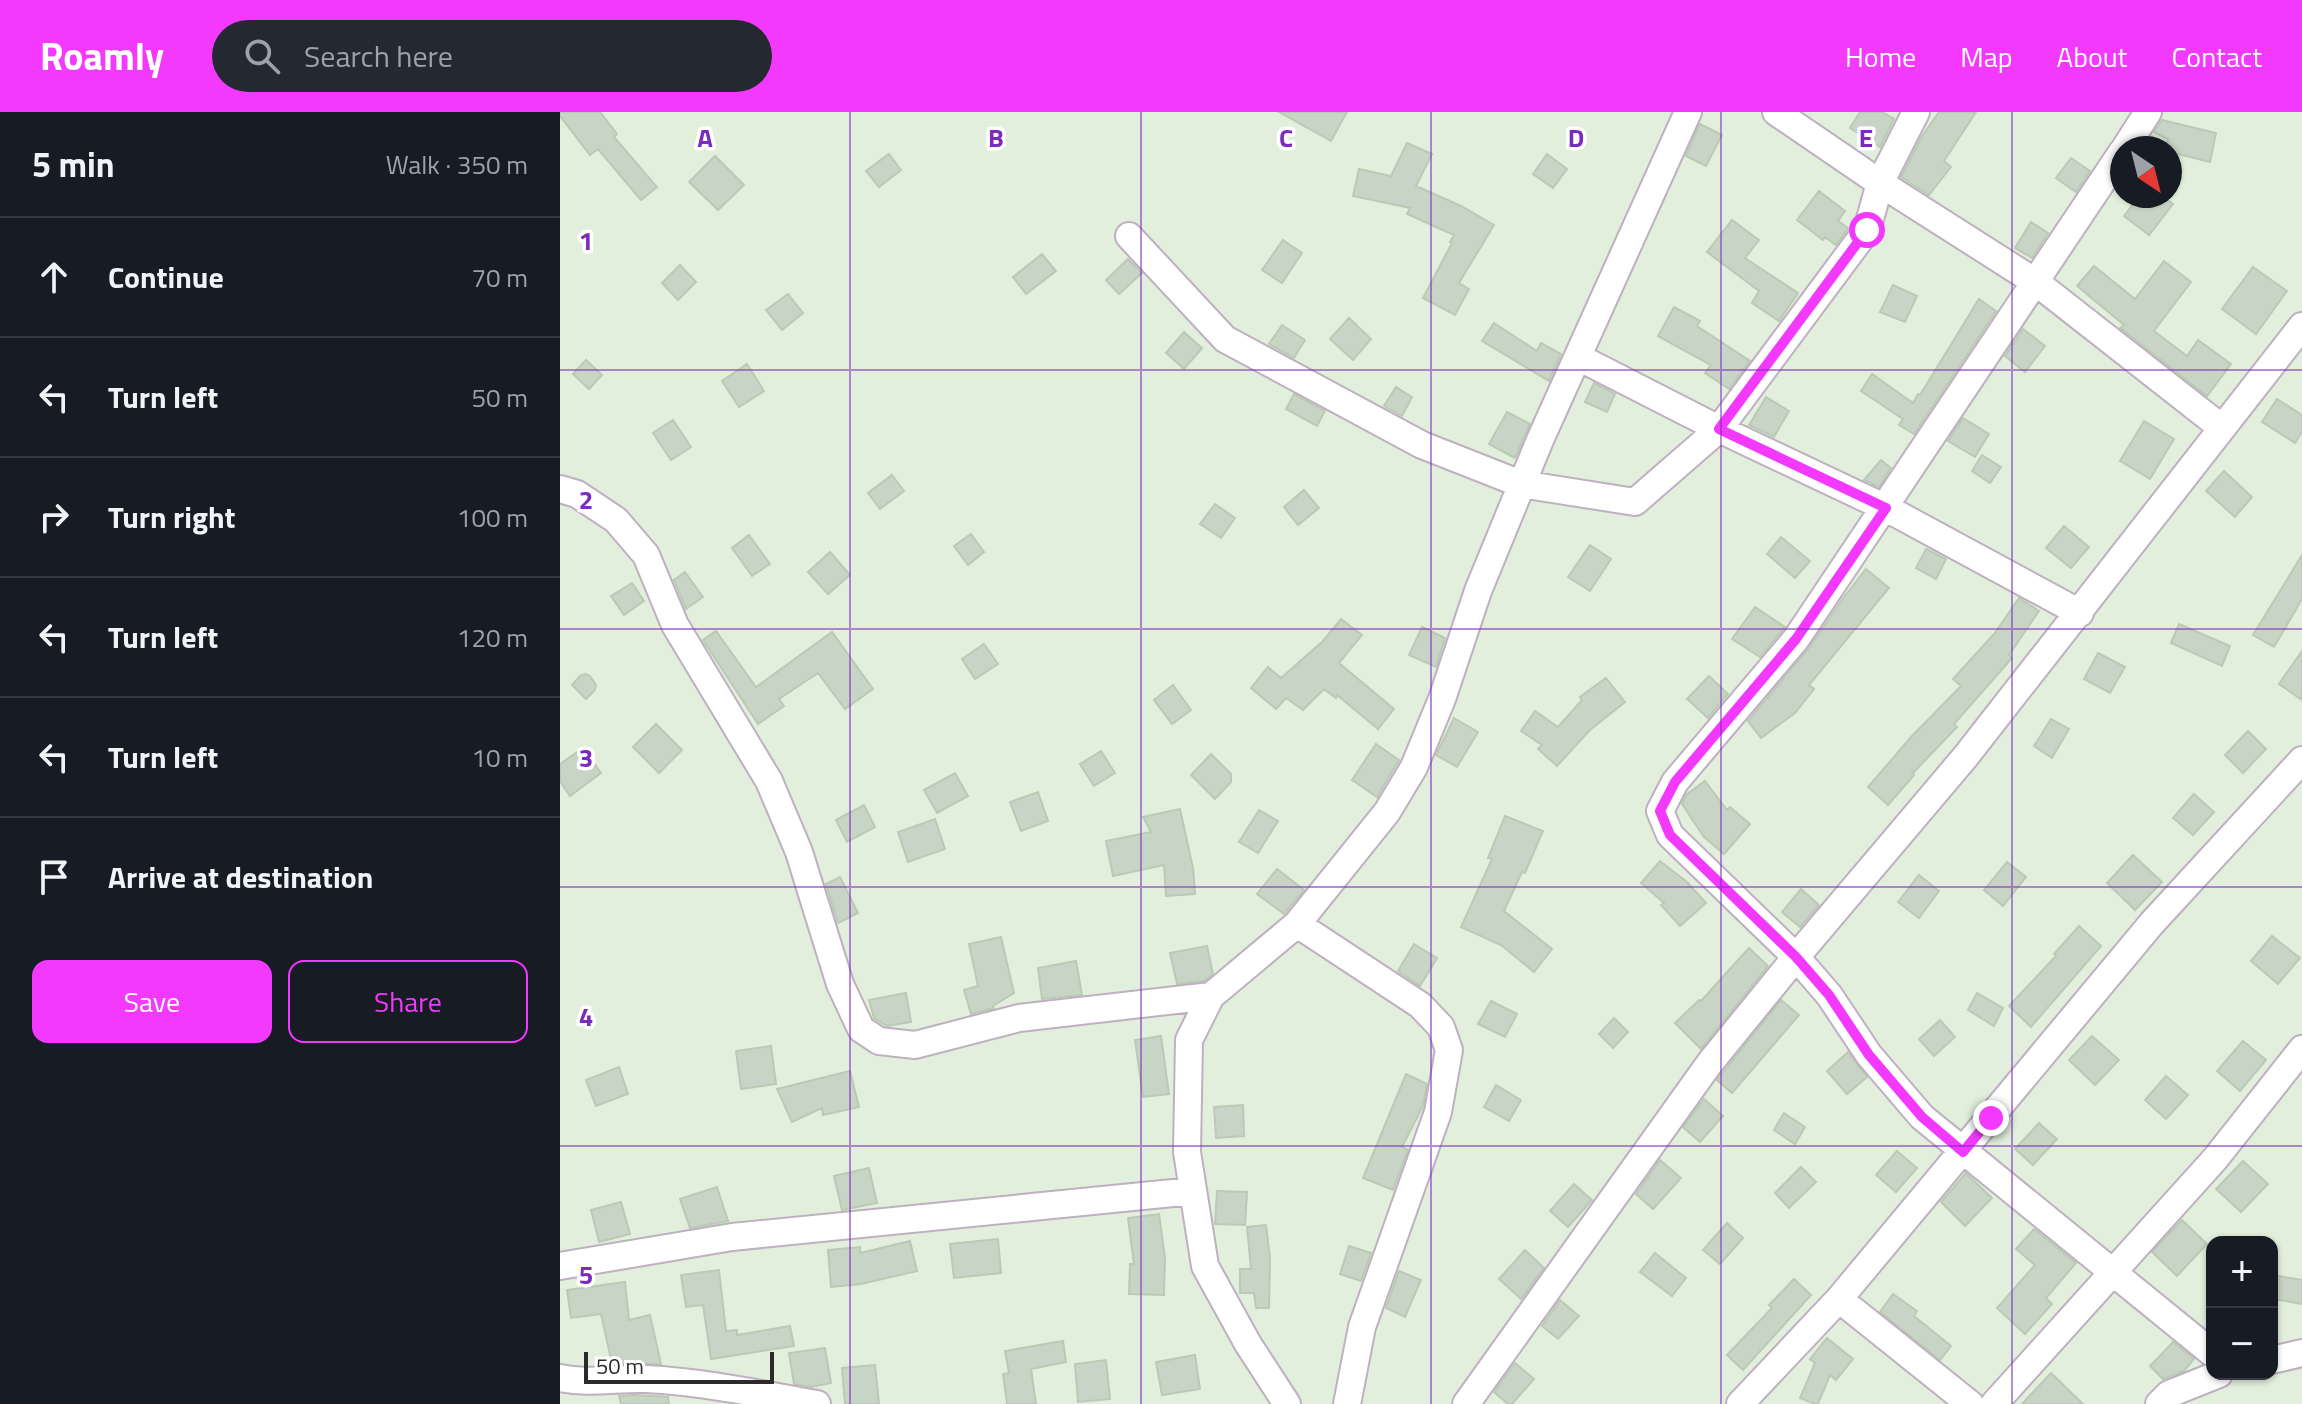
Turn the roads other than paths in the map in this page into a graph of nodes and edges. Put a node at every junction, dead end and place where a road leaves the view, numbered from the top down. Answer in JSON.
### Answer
{"nodes":[{"id":1,"x":1688,"y":112,"type":"edge"},
{"id":2,"x":1776,"y":112,"type":"edge"},
{"id":3,"x":1916,"y":112,"type":"edge"},
{"id":4,"x":2148,"y":112,"type":"edge"},
{"id":5,"x":2132,"y":136,"type":"edge"},
{"id":6,"x":2110,"y":170,"type":"edge"},
{"id":7,"x":1880,"y":183,"type":"junction"},
{"id":8,"x":1129,"y":236,"type":"dead end"},
{"id":9,"x":2037,"y":283,"type":"junction"},
{"id":10,"x":2302,"y":326,"type":"edge"},
{"id":11,"x":1578,"y":357,"type":"junction"},
{"id":12,"x":2222,"y":428,"type":"junction"},
{"id":13,"x":1719,"y":429,"type":"junction"},
{"id":14,"x":1521,"y":484,"type":"junction"},
{"id":15,"x":560,"y":489,"type":"edge"},
{"id":16,"x":1886,"y":508,"type":"junction"},
{"id":17,"x":2080,"y":613,"type":"junction"},
{"id":18,"x":2302,"y":760,"type":"edge"},
{"id":19,"x":1297,"y":924,"type":"junction"},
{"id":20,"x":1796,"y":957,"type":"junction"},
{"id":21,"x":1211,"y":996,"type":"junction"},
{"id":22,"x":2302,"y":1049,"type":"edge"},
{"id":23,"x":1963,"y":1152,"type":"junction"},
{"id":24,"x":1193,"y":1191,"type":"junction"},
{"id":25,"x":560,"y":1266,"type":"edge"},
{"id":26,"x":2113,"y":1273,"type":"junction"},
{"id":27,"x":1839,"y":1299,"type":"junction"},
{"id":28,"x":2206,"y":1348,"type":"edge"},
{"id":29,"x":2302,"y":1353,"type":"edge"},
{"id":30,"x":2278,"y":1359,"type":"edge"},
{"id":31,"x":560,"y":1378,"type":"edge"},
{"id":32,"x":2206,"y":1379,"type":"edge"},
{"id":33,"x":817,"y":1404,"type":"edge"},
{"id":34,"x":1287,"y":1404,"type":"edge"},
{"id":35,"x":1347,"y":1404,"type":"edge"},
{"id":36,"x":1466,"y":1404,"type":"edge"},
{"id":37,"x":1740,"y":1404,"type":"edge"},
{"id":38,"x":1970,"y":1404,"type":"edge"},
{"id":39,"x":1994,"y":1404,"type":"edge"},
{"id":40,"x":2159,"y":1404,"type":"edge"}],
"edges":[{"from":1,"to":11,"type":"street"},
{"from":2,"to":7,"type":"street"},
{"from":3,"to":7,"type":"street"},
{"from":4,"to":5,"type":"street"},
{"from":6,"to":9,"type":"street"},
{"from":7,"to":9,"type":"street"},
{"from":7,"to":13,"type":"street"},
{"from":8,"to":14,"type":"street"},
{"from":9,"to":12,"type":"street"},
{"from":9,"to":16,"type":"street"},
{"from":10,"to":12,"type":"street"},
{"from":11,"to":13,"type":"street"},
{"from":11,"to":14,"type":"street"},
{"from":12,"to":17,"type":"street"},
{"from":13,"to":14,"type":"street"},
{"from":13,"to":16,"type":"street"},
{"from":14,"to":19,"type":"street"},
{"from":15,"to":21,"type":"street"},
{"from":16,"to":17,"type":"street"},
{"from":16,"to":20,"type":"street"},
{"from":17,"to":20,"type":"street"},
{"from":18,"to":23,"type":"street"},
{"from":19,"to":21,"type":"street"},
{"from":19,"to":35,"type":"street"},
{"from":20,"to":23,"type":"street"},
{"from":20,"to":36,"type":"street"},
{"from":21,"to":24,"type":"street"},
{"from":22,"to":26,"type":"street"},
{"from":23,"to":26,"type":"street"},
{"from":23,"to":27,"type":"street"},
{"from":24,"to":25,"type":"street"},
{"from":24,"to":34,"type":"street"},
{"from":26,"to":28,"type":"street"},
{"from":26,"to":39,"type":"street"},
{"from":27,"to":37,"type":"street"},
{"from":27,"to":38,"type":"street"},
{"from":29,"to":30,"type":"street"},
{"from":31,"to":33,"type":"street"},
{"from":32,"to":40,"type":"street"}]}
